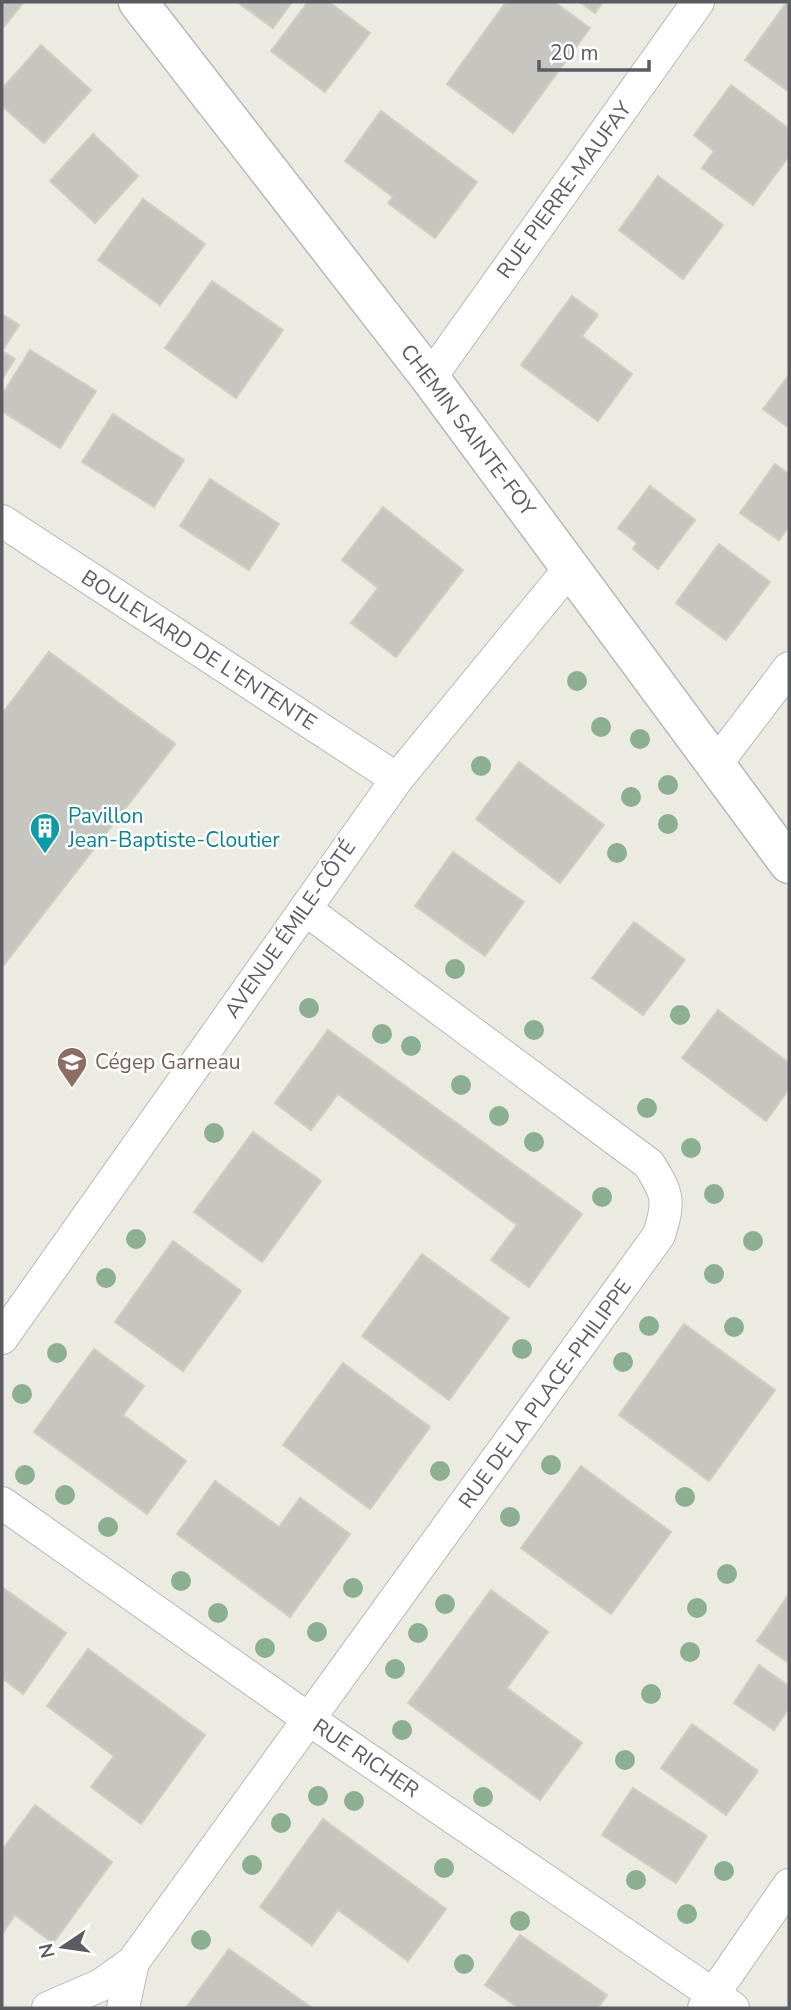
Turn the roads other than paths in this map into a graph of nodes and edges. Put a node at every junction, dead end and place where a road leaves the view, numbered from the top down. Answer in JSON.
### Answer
{"nodes":[{"id":1,"x":138,"y":2,"type":"edge"},
{"id":2,"x":698,"y":2,"type":"edge"},
{"id":3,"x":430,"y":377,"type":"junction"},
{"id":4,"x":2,"y":521,"type":"edge"},
{"id":5,"x":571,"y":567,"type":"junction"},
{"id":6,"x":789,"y":668,"type":"edge"},
{"id":7,"x":716,"y":764,"type":"junction"},
{"id":8,"x":397,"y":779,"type":"junction"},
{"id":9,"x":789,"y":864,"type":"edge"},
{"id":10,"x":305,"y":909,"type":"junction"},
{"id":11,"x":2,"y":1338,"type":"edge"},
{"id":12,"x":2,"y":1503,"type":"edge"},
{"id":13,"x":310,"y":1720,"type":"junction"},
{"id":14,"x":789,"y":1885,"type":"edge"},
{"id":15,"x":133,"y":1962,"type":"junction"},
{"id":16,"x":717,"y":2004,"type":"edge"},
{"id":17,"x":48,"y":2008,"type":"edge"},
{"id":18,"x":123,"y":2008,"type":"edge"}],
"edges":[{"from":1,"to":3,"type":"main road","name":"CHEMIN SAINTE-FOY"},
{"from":2,"to":3,"type":"street","name":"RUE PIERRE-MAUFAY"},
{"from":3,"to":5,"type":"main road","name":"CHEMIN SAINTE-FOY"},
{"from":4,"to":8,"type":"street","name":"BOULEVARD DE L'ENTENTE"},
{"from":5,"to":7,"type":"main road","name":"CHEMIN SAINTE-FOY"},
{"from":5,"to":8,"type":"street","name":"AVENUE ÉMILE-CÔTÉ"},
{"from":6,"to":7,"type":"street"},
{"from":7,"to":9,"type":"main road","name":"CHEMIN SAINTE-FOY"},
{"from":8,"to":10,"type":"street","name":"AVENUE ÉMILE-CÔTÉ"},
{"from":10,"to":11,"type":"street","name":"AVENUE ÉMILE-CÔTÉ"},
{"from":10,"to":13,"type":"street","name":"RUE DE LA PLACE-PHILIPPE"},
{"from":12,"to":13,"type":"street","name":"RUE RICHER"},
{"from":13,"to":15,"type":"street","name":"RUE DE LA PLACE-PHILIPPE"},
{"from":13,"to":16,"type":"street","name":"RUE RICHER"},
{"from":14,"to":16,"type":"street"},
{"from":15,"to":17,"type":"street","name":"RUE DE LA PLACE-PHILIPPE"},
{"from":15,"to":18,"type":"street","name":"RUE DE LA PLACE-PHILIPPE"}]}
